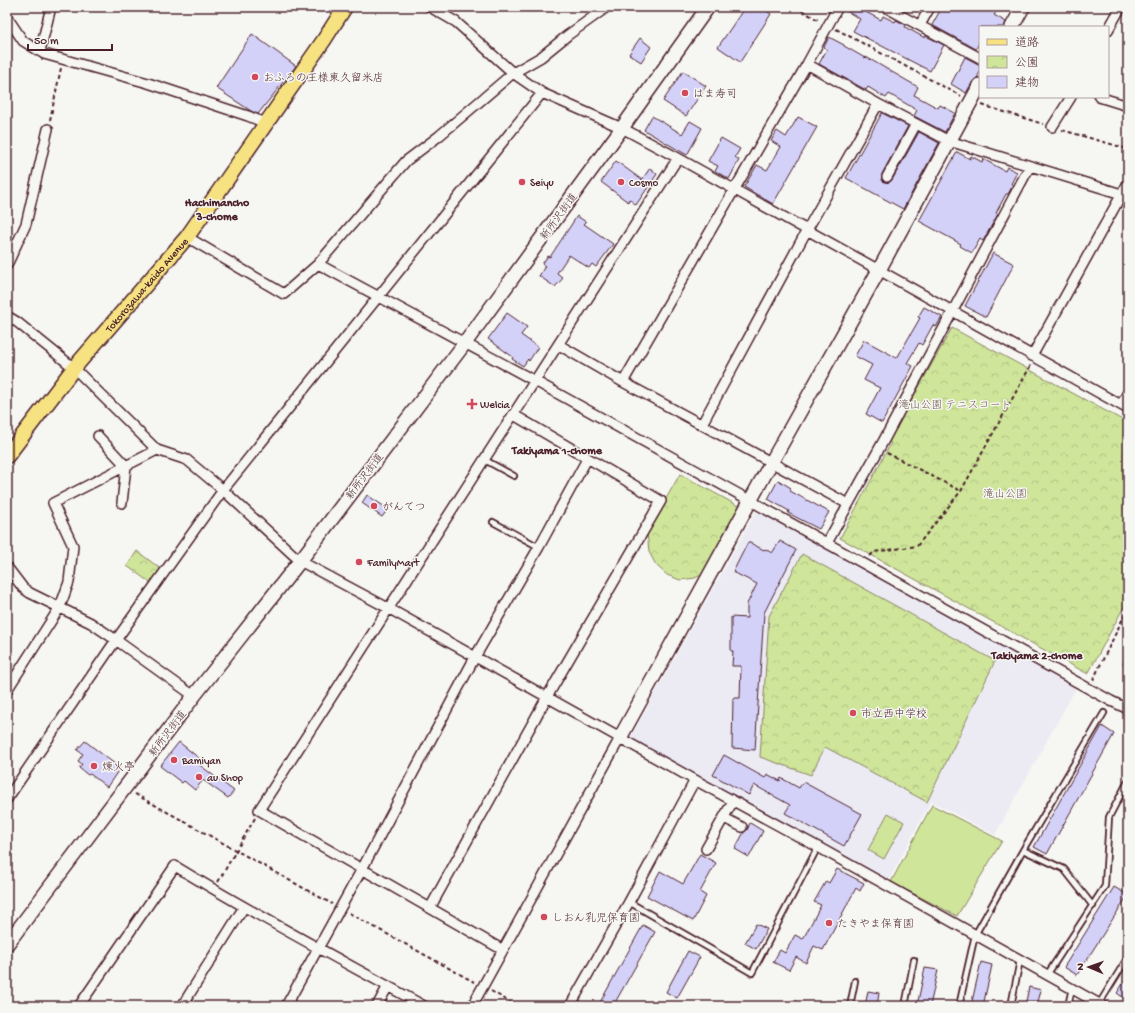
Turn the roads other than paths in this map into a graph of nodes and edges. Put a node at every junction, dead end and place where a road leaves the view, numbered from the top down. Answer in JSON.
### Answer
{"nodes":[{"id":1,"x":51,"y":7,"type":"edge"},
{"id":2,"x":345,"y":7,"type":"edge"},
{"id":3,"x":430,"y":7,"type":"edge"},
{"id":4,"x":607,"y":7,"type":"edge"},
{"id":5,"x":708,"y":7,"type":"edge"},
{"id":6,"x":838,"y":7,"type":"edge"},
{"id":7,"x":885,"y":7,"type":"edge"},
{"id":8,"x":930,"y":7,"type":"edge"},
{"id":9,"x":1023,"y":7,"type":"edge"},
{"id":10,"x":1121,"y":7,"type":"edge"},
{"id":11,"x":7,"y":17,"type":"edge"},
{"id":12,"x":920,"y":25,"type":"junction"},
{"id":13,"x":1013,"y":26,"type":"edge"},
{"id":14,"x":1109,"y":28,"type":"edge"},
{"id":15,"x":40,"y":51,"type":"junction"},
{"id":16,"x":979,"y":57,"type":"edge"},
{"id":17,"x":807,"y":64,"type":"junction"},
{"id":18,"x":513,"y":73,"type":"junction"},
{"id":19,"x":979,"y":87,"type":"edge"},
{"id":20,"x":542,"y":93,"type":"junction"},
{"id":21,"x":1070,"y":98,"type":"edge"},
{"id":22,"x":1102,"y":98,"type":"edge"},
{"id":23,"x":878,"y":104,"type":"junction"},
{"id":24,"x":1128,"y":106,"type":"edge"},
{"id":25,"x":265,"y":123,"type":"junction"},
{"id":26,"x":916,"y":124,"type":"junction"},
{"id":27,"x":1052,"y":127,"type":"road end"},
{"id":28,"x":622,"y":128,"type":"junction"},
{"id":29,"x":48,"y":129,"type":"road end"},
{"id":30,"x":949,"y":141,"type":"junction"},
{"id":31,"x":678,"y":158,"type":"junction"},
{"id":32,"x":1030,"y":166,"type":"junction"},
{"id":33,"x":887,"y":177,"type":"dead end"},
{"id":34,"x":1128,"y":183,"type":"edge"},
{"id":35,"x":734,"y":190,"type":"junction"},
{"id":36,"x":1125,"y":195,"type":"edge"},
{"id":37,"x":807,"y":230,"type":"junction"},
{"id":38,"x":187,"y":237,"type":"junction"},
{"id":39,"x":318,"y":264,"type":"junction"},
{"id":40,"x":7,"y":265,"type":"edge"},
{"id":41,"x":879,"y":270,"type":"junction"},
{"id":42,"x":379,"y":296,"type":"junction"},
{"id":43,"x":953,"y":312,"type":"junction"},
{"id":44,"x":7,"y":316,"type":"edge"},
{"id":45,"x":465,"y":343,"type":"junction"},
{"id":46,"x":559,"y":345,"type":"junction"},
{"id":47,"x":1034,"y":356,"type":"junction"},
{"id":48,"x":74,"y":368,"type":"junction"},
{"id":49,"x":535,"y":381,"type":"junction"},
{"id":50,"x":623,"y":382,"type":"junction"},
{"id":51,"x":1128,"y":392,"type":"edge"},
{"id":52,"x":1124,"y":407,"type":"edge"},
{"id":53,"x":514,"y":415,"type":"junction"},
{"id":54,"x":702,"y":424,"type":"junction"},
{"id":55,"x":98,"y":436,"type":"dead end"},
{"id":56,"x":156,"y":450,"type":"junction"},
{"id":57,"x":7,"y":456,"type":"edge"},
{"id":58,"x":587,"y":459,"type":"junction"},
{"id":59,"x":485,"y":460,"type":"junction"},
{"id":60,"x":771,"y":463,"type":"junction"},
{"id":61,"x":126,"y":466,"type":"junction"},
{"id":62,"x":514,"y":476,"type":"dead end"},
{"id":63,"x":223,"y":490,"type":"junction"},
{"id":64,"x":751,"y":501,"type":"junction"},
{"id":65,"x":122,"y":503,"type":"dead end"},
{"id":66,"x":848,"y":504,"type":"junction"},
{"id":67,"x":493,"y":522,"type":"dead end"},
{"id":68,"x":827,"y":543,"type":"junction"},
{"id":69,"x":539,"y":547,"type":"junction"},
{"id":70,"x":300,"y":560,"type":"junction"},
{"id":71,"x":7,"y":567,"type":"edge"},
{"id":72,"x":60,"y":607,"type":"junction"},
{"id":73,"x":388,"y":608,"type":"junction"},
{"id":74,"x":116,"y":640,"type":"junction"},
{"id":75,"x":474,"y":657,"type":"junction"},
{"id":76,"x":7,"y":690,"type":"edge"},
{"id":77,"x":194,"y":696,"type":"junction"},
{"id":78,"x":547,"y":697,"type":"junction"},
{"id":79,"x":1128,"y":709,"type":"edge"},
{"id":80,"x":1104,"y":713,"type":"dead end"},
{"id":81,"x":620,"y":738,"type":"junction"},
{"id":82,"x":695,"y":780,"type":"junction"},
{"id":83,"x":1128,"y":781,"type":"edge"},
{"id":84,"x":7,"y":799,"type":"edge"},
{"id":85,"x":733,"y":801,"type":"junction"},
{"id":86,"x":724,"y":818,"type":"junction"},
{"id":87,"x":742,"y":827,"type":"dead end"},
{"id":88,"x":818,"y":847,"type":"junction"},
{"id":89,"x":706,"y":849,"type":"dead end"},
{"id":90,"x":1023,"y":850,"type":"junction"},
{"id":91,"x":362,"y":869,"type":"junction"},
{"id":92,"x":629,"y":902,"type":"junction"},
{"id":93,"x":1092,"y":906,"type":"junction"},
{"id":94,"x":244,"y":907,"type":"junction"},
{"id":95,"x":430,"y":908,"type":"junction"},
{"id":96,"x":975,"y":935,"type":"junction"},
{"id":97,"x":8,"y":940,"type":"edge"},
{"id":98,"x":318,"y":948,"type":"junction"},
{"id":99,"x":503,"y":950,"type":"junction"},
{"id":100,"x":1128,"y":957,"type":"edge"},
{"id":101,"x":914,"y":960,"type":"dead end"},
{"id":102,"x":1020,"y":960,"type":"junction"},
{"id":103,"x":1047,"y":975,"type":"junction"},
{"id":104,"x":855,"y":981,"type":"dead end"},
{"id":105,"x":388,"y":986,"type":"junction"},
{"id":106,"x":1072,"y":988,"type":"junction"},
{"id":107,"x":1101,"y":1005,"type":"edge"},
{"id":108,"x":79,"y":1006,"type":"edge"},
{"id":109,"x":182,"y":1006,"type":"edge"},
{"id":110,"x":286,"y":1006,"type":"edge"},
{"id":111,"x":376,"y":1006,"type":"edge"},
{"id":112,"x":424,"y":1006,"type":"edge"},
{"id":113,"x":472,"y":1006,"type":"edge"},
{"id":114,"x":570,"y":1006,"type":"edge"},
{"id":115,"x":850,"y":1006,"type":"edge"},
{"id":116,"x":905,"y":1006,"type":"edge"},
{"id":117,"x":959,"y":1006,"type":"edge"},
{"id":118,"x":1011,"y":1006,"type":"edge"},
{"id":119,"x":1068,"y":1006,"type":"edge"}],
"edges":[{"from":1,"to":15,"type":"street"},
{"from":2,"to":25,"type":"main road","name":"Tokorozawa-kaido Avenue"},
{"from":3,"to":18,"type":"street"},
{"from":4,"to":18,"type":"street"},
{"from":5,"to":28,"type":"street","name":"新所沢街道"},
{"from":6,"to":17,"type":"street"},
{"from":7,"to":12,"type":"street"},
{"from":8,"to":12,"type":"street"},
{"from":9,"to":13,"type":"street"},
{"from":10,"to":14,"type":"street"},
{"from":11,"to":15,"type":"street"},
{"from":12,"to":16,"type":"street"},
{"from":15,"to":25,"type":"street"},
{"from":17,"to":23,"type":"street"},
{"from":17,"to":35,"type":"street"},
{"from":18,"to":20,"type":"street"},
{"from":18,"to":39,"type":"street"},
{"from":19,"to":30,"type":"street"},
{"from":20,"to":28,"type":"street"},
{"from":20,"to":42,"type":"street"},
{"from":21,"to":27,"type":"street"},
{"from":22,"to":24,"type":"street"},
{"from":23,"to":26,"type":"street"},
{"from":23,"to":37,"type":"street"},
{"from":25,"to":38,"type":"main road","name":"Tokorozawa-kaido Avenue"},
{"from":26,"to":30,"type":"street"},
{"from":26,"to":33,"type":"street"},
{"from":28,"to":31,"type":"street"},
{"from":28,"to":45,"type":"street","name":"新所沢街道"},
{"from":29,"to":40,"type":"street"},
{"from":30,"to":32,"type":"street"},
{"from":30,"to":41,"type":"street"},
{"from":31,"to":35,"type":"street"},
{"from":31,"to":46,"type":"street"},
{"from":32,"to":36,"type":"street"},
{"from":32,"to":43,"type":"street"},
{"from":34,"to":36,"type":"street"},
{"from":35,"to":37,"type":"street"},
{"from":35,"to":50,"type":"street"},
{"from":36,"to":47,"type":"street"},
{"from":37,"to":41,"type":"street"},
{"from":37,"to":54,"type":"street"},
{"from":38,"to":39,"type":"street"},
{"from":38,"to":48,"type":"main road","name":"Tokorozawa-kaido Avenue"},
{"from":39,"to":42,"type":"street"},
{"from":41,"to":43,"type":"street"},
{"from":41,"to":60,"type":"street"},
{"from":42,"to":45,"type":"street"},
{"from":42,"to":63,"type":"street"},
{"from":43,"to":47,"type":"street"},
{"from":43,"to":66,"type":"street"},
{"from":44,"to":48,"type":"street"},
{"from":45,"to":49,"type":"street"},
{"from":45,"to":70,"type":"street","name":"新所沢街道"},
{"from":46,"to":49,"type":"street"},
{"from":46,"to":50,"type":"street"},
{"from":47,"to":52,"type":"street"},
{"from":48,"to":56,"type":"street"},
{"from":48,"to":57,"type":"main road","name":"Tokorozawa-kaido Avenue"},
{"from":49,"to":53,"type":"street"},
{"from":49,"to":64,"type":"street"},
{"from":50,"to":54,"type":"street"},
{"from":51,"to":52,"type":"street"},
{"from":53,"to":58,"type":"street"},
{"from":53,"to":59,"type":"street"},
{"from":54,"to":60,"type":"street"},
{"from":55,"to":61,"type":"street"},
{"from":56,"to":61,"type":"street"},
{"from":56,"to":63,"type":"street"},
{"from":58,"to":69,"type":"street"},
{"from":58,"to":78,"type":"street"},
{"from":59,"to":62,"type":"lane"},
{"from":59,"to":73,"type":"street"},
{"from":60,"to":64,"type":"street"},
{"from":60,"to":66,"type":"street"},
{"from":61,"to":65,"type":"street"},
{"from":61,"to":72,"type":"street"},
{"from":63,"to":70,"type":"street"},
{"from":63,"to":74,"type":"street"},
{"from":64,"to":68,"type":"street"},
{"from":64,"to":81,"type":"street"},
{"from":66,"to":68,"type":"street"},
{"from":67,"to":69,"type":"lane"},
{"from":68,"to":79,"type":"street"},
{"from":69,"to":75,"type":"street"},
{"from":70,"to":73,"type":"street"},
{"from":70,"to":77,"type":"street","name":"新所沢街道"},
{"from":71,"to":72,"type":"street"},
{"from":72,"to":74,"type":"street"},
{"from":72,"to":76,"type":"street"},
{"from":73,"to":75,"type":"street"},
{"from":73,"to":91,"type":"street"},
{"from":74,"to":77,"type":"street"},
{"from":74,"to":84,"type":"street"},
{"from":75,"to":78,"type":"street"},
{"from":75,"to":91,"type":"street"},
{"from":77,"to":97,"type":"street","name":"新所沢街道"},
{"from":78,"to":81,"type":"street"},
{"from":78,"to":95,"type":"street"},
{"from":80,"to":90,"type":"lane"},
{"from":81,"to":82,"type":"street"},
{"from":81,"to":99,"type":"street"},
{"from":82,"to":85,"type":"street"},
{"from":82,"to":92,"type":"street"},
{"from":83,"to":93,"type":"lane"},
{"from":85,"to":86,"type":"street"},
{"from":85,"to":88,"type":"street"},
{"from":86,"to":87,"type":"street"},
{"from":86,"to":89,"type":"street"},
{"from":88,"to":92,"type":"lane"},
{"from":88,"to":96,"type":"street"},
{"from":90,"to":93,"type":"lane"},
{"from":90,"to":96,"type":"lane"},
{"from":91,"to":95,"type":"street"},
{"from":91,"to":98,"type":"street"},
{"from":92,"to":114,"type":"street"},
{"from":93,"to":103,"type":"lane"},
{"from":94,"to":98,"type":"street"},
{"from":94,"to":108,"type":"street"},
{"from":94,"to":109,"type":"street"},
{"from":95,"to":99,"type":"street"},
{"from":96,"to":102,"type":"street"},
{"from":96,"to":117,"type":"lane"},
{"from":98,"to":105,"type":"street"},
{"from":98,"to":110,"type":"street"},
{"from":99,"to":113,"type":"street"},
{"from":100,"to":107,"type":"lane"},
{"from":101,"to":116,"type":"lane"},
{"from":102,"to":103,"type":"street"},
{"from":102,"to":118,"type":"lane"},
{"from":103,"to":106,"type":"street"},
{"from":104,"to":115,"type":"lane"},
{"from":105,"to":111,"type":"street"},
{"from":105,"to":112,"type":"street"},
{"from":106,"to":107,"type":"street"},
{"from":106,"to":119,"type":"lane"}]}
